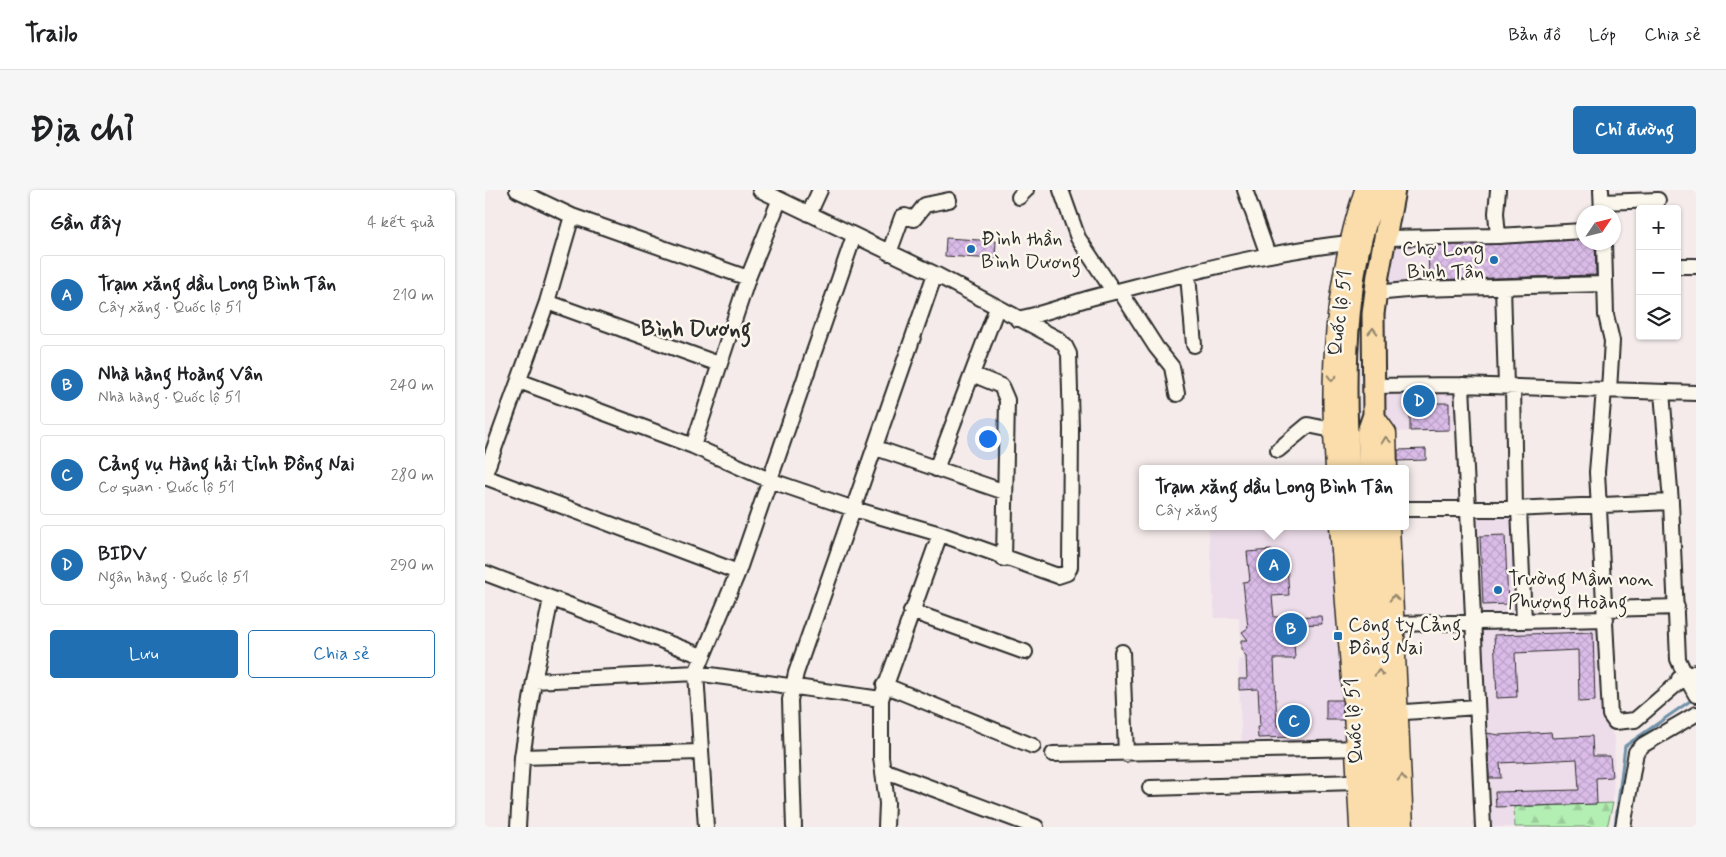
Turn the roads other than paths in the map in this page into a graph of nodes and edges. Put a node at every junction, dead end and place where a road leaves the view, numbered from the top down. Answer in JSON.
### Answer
{"nodes":[{"id":1,"x":517,"y":190,"type":"edge"},
{"id":2,"x":759,"y":190,"type":"edge"},
{"id":3,"x":820,"y":190,"type":"edge"},
{"id":4,"x":1061,"y":190,"type":"edge"},
{"id":5,"x":1245,"y":190,"type":"edge"},
{"id":6,"x":1364,"y":190,"type":"edge"},
{"id":7,"x":1498,"y":190,"type":"edge"},
{"id":8,"x":1392,"y":193,"type":"edge"},
{"id":9,"x":949,"y":200,"type":"dead end"},
{"id":10,"x":1658,"y":200,"type":"edge"},
{"id":11,"x":779,"y":201,"type":"junction"},
{"id":12,"x":1602,"y":201,"type":"edge"},
{"id":13,"x":809,"y":214,"type":"junction"},
{"id":14,"x":572,"y":216,"type":"junction"},
{"id":15,"x":1576,"y":231,"type":"edge"},
{"id":16,"x":854,"y":236,"type":"junction"},
{"id":17,"x":1498,"y":236,"type":"junction"},
{"id":18,"x":1386,"y":238,"type":"junction"},
{"id":19,"x":1354,"y":243,"type":"junction"},
{"id":20,"x":1604,"y":250,"type":"edge"},
{"id":21,"x":889,"y":253,"type":"junction"},
{"id":22,"x":1268,"y":254,"type":"junction"},
{"id":23,"x":1681,"y":266,"type":"edge"},
{"id":24,"x":1696,"y":266,"type":"edge"},
{"id":25,"x":935,"y":274,"type":"junction"},
{"id":26,"x":1188,"y":274,"type":"junction"},
{"id":27,"x":748,"y":278,"type":"junction"},
{"id":28,"x":1605,"y":284,"type":"junction"},
{"id":29,"x":1503,"y":287,"type":"junction"},
{"id":30,"x":1117,"y":292,"type":"junction"},
{"id":31,"x":1375,"y":293,"type":"junction"},
{"id":32,"x":547,"y":302,"type":"junction"},
{"id":33,"x":997,"y":308,"type":"junction"},
{"id":34,"x":1017,"y":318,"type":"junction"},
{"id":35,"x":1194,"y":345,"type":"dead end"},
{"id":36,"x":719,"y":364,"type":"junction"},
{"id":37,"x":972,"y":374,"type":"junction"},
{"id":38,"x":519,"y":381,"type":"junction"},
{"id":39,"x":1463,"y":385,"type":"junction"},
{"id":40,"x":1373,"y":386,"type":"junction"},
{"id":41,"x":1510,"y":386,"type":"junction"},
{"id":42,"x":1606,"y":390,"type":"junction"},
{"id":43,"x":1662,"y":392,"type":"junction"},
{"id":44,"x":1696,"y":393,"type":"edge"},
{"id":45,"x":1177,"y":394,"type":"dead end"},
{"id":46,"x":1374,"y":415,"type":"junction"},
{"id":47,"x":1332,"y":430,"type":"junction"},
{"id":48,"x":693,"y":446,"type":"junction"},
{"id":49,"x":876,"y":448,"type":"junction"},
{"id":50,"x":1278,"y":450,"type":"dead end"},
{"id":51,"x":1335,"y":465,"type":"edge"},
{"id":52,"x":1349,"y":465,"type":"edge"},
{"id":53,"x":1370,"y":465,"type":"edge"},
{"id":54,"x":1388,"y":465,"type":"edge"},
{"id":55,"x":936,"y":469,"type":"junction"},
{"id":56,"x":485,"y":476,"type":"edge"},
{"id":57,"x":769,"y":480,"type":"junction"},
{"id":58,"x":1005,"y":492,"type":"junction"},
{"id":59,"x":1671,"y":502,"type":"junction"},
{"id":60,"x":1599,"y":506,"type":"junction"},
{"id":61,"x":1517,"y":508,"type":"junction"},
{"id":62,"x":854,"y":509,"type":"junction"},
{"id":63,"x":1409,"y":509,"type":"edge"},
{"id":64,"x":1468,"y":509,"type":"junction"},
{"id":65,"x":1339,"y":530,"type":"edge"},
{"id":66,"x":1352,"y":530,"type":"edge"},
{"id":67,"x":1373,"y":530,"type":"edge"},
{"id":68,"x":1390,"y":530,"type":"edge"},
{"id":69,"x":940,"y":534,"type":"junction"},
{"id":70,"x":1004,"y":558,"type":"junction"},
{"id":71,"x":738,"y":572,"type":"junction"},
{"id":72,"x":485,"y":573,"type":"edge"},
{"id":73,"x":551,"y":599,"type":"junction"},
{"id":74,"x":1677,"y":607,"type":"junction"},
{"id":75,"x":911,"y":611,"type":"junction"},
{"id":76,"x":1606,"y":614,"type":"junction"},
{"id":77,"x":1524,"y":621,"type":"junction"},
{"id":78,"x":1473,"y":623,"type":"junction"},
{"id":79,"x":1395,"y":624,"type":"junction"},
{"id":80,"x":1025,"y":652,"type":"dead end"},
{"id":81,"x":1122,"y":652,"type":"dead end"},
{"id":82,"x":702,"y":656,"type":"junction"},
{"id":83,"x":696,"y":673,"type":"junction"},
{"id":84,"x":1691,"y":674,"type":"edge"},
{"id":85,"x":534,"y":680,"type":"junction"},
{"id":86,"x":793,"y":687,"type":"junction"},
{"id":87,"x":883,"y":692,"type":"junction"},
{"id":88,"x":1696,"y":695,"type":"edge"},
{"id":89,"x":1477,"y":707,"type":"junction"},
{"id":90,"x":1390,"y":713,"type":"junction"},
{"id":91,"x":1696,"y":714,"type":"edge"},
{"id":92,"x":1033,"y":746,"type":"dead end"},
{"id":93,"x":1361,"y":748,"type":"junction"},
{"id":94,"x":700,"y":752,"type":"junction"},
{"id":95,"x":1053,"y":754,"type":"dead end"},
{"id":96,"x":1126,"y":754,"type":"junction"},
{"id":97,"x":522,"y":757,"type":"junction"},
{"id":98,"x":883,"y":770,"type":"junction"},
{"id":99,"x":1357,"y":782,"type":"junction"},
{"id":100,"x":1150,"y":788,"type":"dead end"},
{"id":101,"x":518,"y":827,"type":"edge"},
{"id":102,"x":705,"y":827,"type":"edge"},
{"id":103,"x":794,"y":827,"type":"edge"},
{"id":104,"x":886,"y":827,"type":"edge"},
{"id":105,"x":1036,"y":827,"type":"edge"},
{"id":106,"x":1359,"y":827,"type":"edge"},
{"id":107,"x":1371,"y":827,"type":"edge"},
{"id":108,"x":1387,"y":827,"type":"edge"},
{"id":109,"x":1404,"y":827,"type":"edge"},
{"id":110,"x":1483,"y":827,"type":"edge"},
{"id":111,"x":1623,"y":827,"type":"edge"}],
"edges":[{"from":1,"to":14,"type":"street"},
{"from":2,"to":11,"type":"street"},
{"from":3,"to":13,"type":"street"},
{"from":4,"to":30,"type":"street"},
{"from":5,"to":22,"type":"street"},
{"from":6,"to":19,"type":"main road","name":"Quốc lộ 51"},
{"from":7,"to":17,"type":"street"},
{"from":8,"to":18,"type":"highway","name":"Quốc lộ 51"},
{"from":8,"to":19,"type":"highway","name":"Quốc lộ 51"},
{"from":9,"to":21,"type":"street"},
{"from":10,"to":12,"type":"street"},
{"from":11,"to":13,"type":"street"},
{"from":11,"to":27,"type":"street"},
{"from":13,"to":16,"type":"street"},
{"from":14,"to":27,"type":"street"},
{"from":14,"to":32,"type":"street"},
{"from":15,"to":17,"type":"street"},
{"from":16,"to":21,"type":"street"},
{"from":16,"to":57,"type":"street"},
{"from":17,"to":18,"type":"street"},
{"from":18,"to":31,"type":"highway","name":"Quốc lộ 51"},
{"from":19,"to":22,"type":"street"},
{"from":19,"to":47,"type":"main road","name":"Quốc lộ 51","one_way":true},
{"from":19,"to":52,"type":"highway","name":"Quốc lộ 51"},
{"from":20,"to":28,"type":"street"},
{"from":21,"to":25,"type":"street"},
{"from":22,"to":26,"type":"street"},
{"from":23,"to":24,"type":"street"},
{"from":25,"to":33,"type":"street"},
{"from":25,"to":49,"type":"street"},
{"from":26,"to":30,"type":"street"},
{"from":26,"to":35,"type":"street"},
{"from":27,"to":36,"type":"street"},
{"from":28,"to":29,"type":"street"},
{"from":28,"to":42,"type":"street"},
{"from":29,"to":31,"type":"street"},
{"from":29,"to":41,"type":"street"},
{"from":30,"to":34,"type":"street"},
{"from":30,"to":45,"type":"street"},
{"from":40,"to":31,"type":"highway","name":"Quốc lộ 51","one_way":true},
{"from":32,"to":36,"type":"street"},
{"from":32,"to":38,"type":"street"},
{"from":33,"to":34,"type":"street"},
{"from":33,"to":37,"type":"street"},
{"from":34,"to":70,"type":"street"},
{"from":36,"to":48,"type":"street"},
{"from":37,"to":55,"type":"street"},
{"from":37,"to":58,"type":"street"},
{"from":38,"to":48,"type":"street"},
{"from":38,"to":56,"type":"street"},
{"from":39,"to":40,"type":"street"},
{"from":39,"to":41,"type":"street"},
{"from":39,"to":64,"type":"street"},
{"from":40,"to":46,"type":"highway","name":"Quốc lộ 51"},
{"from":41,"to":42,"type":"street"},
{"from":41,"to":61,"type":"street"},
{"from":42,"to":43,"type":"street"},
{"from":42,"to":60,"type":"street"},
{"from":43,"to":44,"type":"street"},
{"from":43,"to":59,"type":"street"},
{"from":46,"to":53,"type":"highway","name":"Quốc lộ 51"},
{"from":54,"to":46,"type":"main road","name":"Quốc lộ 51","one_way":true},
{"from":47,"to":50,"type":"street"},
{"from":47,"to":51,"type":"main road","name":"Quốc lộ 51"},
{"from":48,"to":57,"type":"street"},
{"from":49,"to":55,"type":"street"},
{"from":49,"to":62,"type":"street"},
{"from":55,"to":58,"type":"street"},
{"from":56,"to":71,"type":"street"},
{"from":57,"to":62,"type":"street"},
{"from":57,"to":71,"type":"street"},
{"from":58,"to":70,"type":"street"},
{"from":59,"to":60,"type":"street"},
{"from":59,"to":74,"type":"street"},
{"from":60,"to":61,"type":"street"},
{"from":60,"to":76,"type":"street"},
{"from":61,"to":64,"type":"street"},
{"from":61,"to":77,"type":"street"},
{"from":62,"to":69,"type":"street"},
{"from":62,"to":86,"type":"street"},
{"from":63,"to":64,"type":"street"},
{"from":64,"to":78,"type":"street"},
{"from":65,"to":93,"type":"main road","name":"Quốc lộ 51"},
{"from":66,"to":93,"type":"highway","name":"Quốc lộ 51"},
{"from":90,"to":67,"type":"highway","name":"Quốc lộ 51","one_way":true},
{"from":79,"to":68,"type":"main road","name":"Quốc lộ 51","one_way":true},
{"from":69,"to":70,"type":"street"},
{"from":69,"to":75,"type":"street"},
{"from":71,"to":82,"type":"street"},
{"from":72,"to":73,"type":"street"},
{"from":73,"to":82,"type":"street"},
{"from":73,"to":85,"type":"street"},
{"from":74,"to":76,"type":"street"},
{"from":74,"to":84,"type":"street"},
{"from":75,"to":80,"type":"street"},
{"from":75,"to":87,"type":"street"},
{"from":76,"to":77,"type":"street"},
{"from":76,"to":84,"type":"street"},
{"from":77,"to":78,"type":"street"},
{"from":78,"to":79,"type":"street"},
{"from":78,"to":89,"type":"street"},
{"from":79,"to":90,"type":"main road","name":"Quốc lộ 51"},
{"from":81,"to":96,"type":"street"},
{"from":82,"to":83,"type":"street"},
{"from":83,"to":85,"type":"street"},
{"from":83,"to":86,"type":"street"},
{"from":83,"to":94,"type":"street"},
{"from":84,"to":88,"type":"street"},
{"from":85,"to":97,"type":"street"},
{"from":86,"to":87,"type":"street"},
{"from":86,"to":103,"type":"street"},
{"from":87,"to":92,"type":"street"},
{"from":87,"to":98,"type":"street"},
{"from":89,"to":90,"type":"street"},
{"from":89,"to":110,"type":"street"},
{"from":90,"to":108,"type":"highway","name":"Quốc lộ 51"},
{"from":109,"to":90,"type":"main road","name":"Quốc lộ 51","one_way":true},
{"from":91,"to":111,"type":"street"},
{"from":93,"to":96,"type":"street"},
{"from":93,"to":99,"type":"main road","name":"Quốc lộ 51"},
{"from":93,"to":107,"type":"highway","name":"Quốc lộ 51"},
{"from":94,"to":97,"type":"street"},
{"from":94,"to":102,"type":"street"},
{"from":95,"to":96,"type":"street"},
{"from":97,"to":101,"type":"street"},
{"from":98,"to":104,"type":"street"},
{"from":98,"to":105,"type":"street"},
{"from":99,"to":100,"type":"street"},
{"from":99,"to":106,"type":"main road","name":"Quốc lộ 51"}]}
